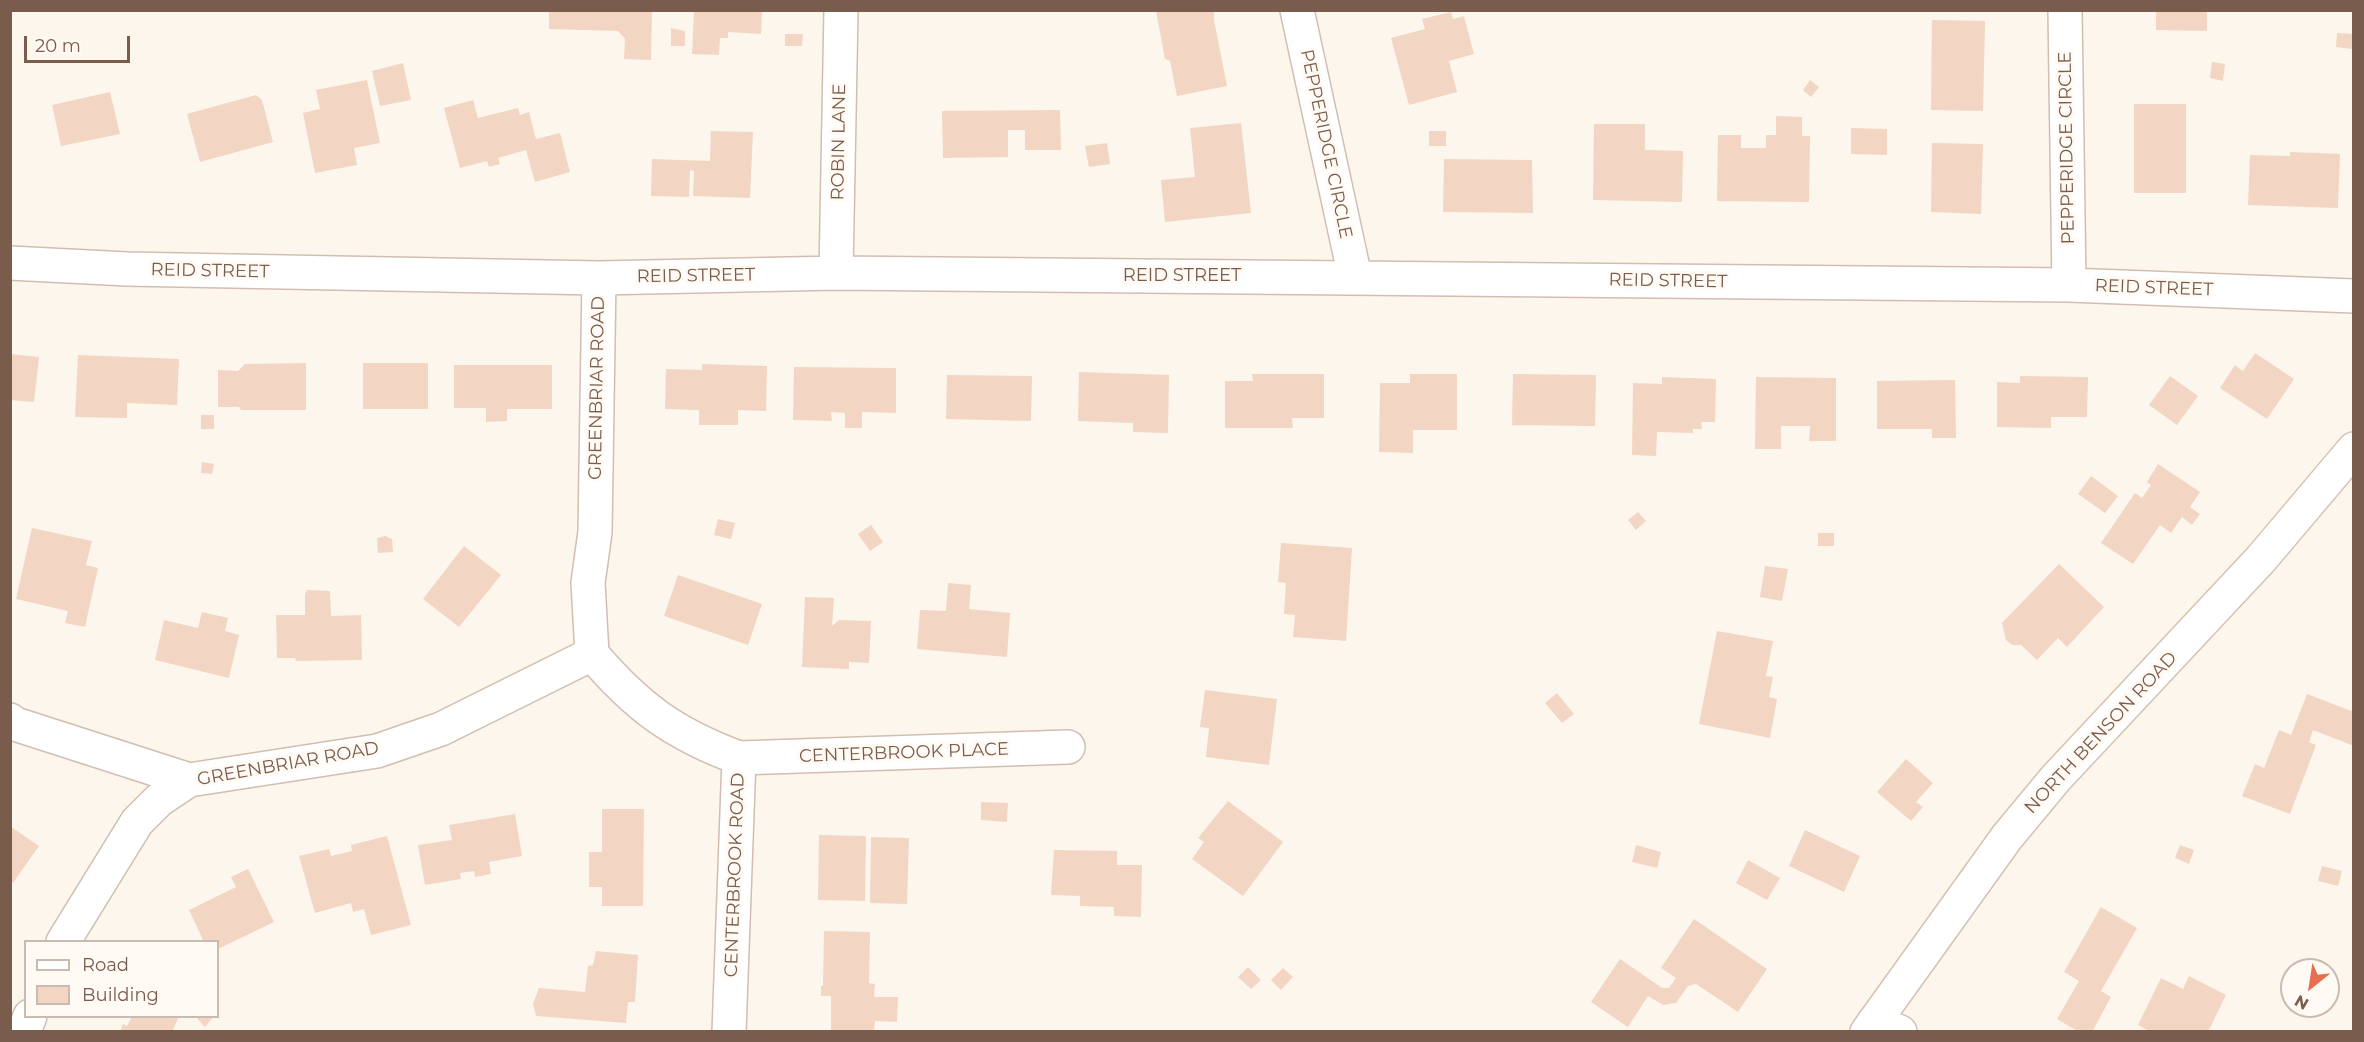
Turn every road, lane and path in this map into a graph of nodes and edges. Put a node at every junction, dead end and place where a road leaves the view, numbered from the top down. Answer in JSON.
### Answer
{"nodes":[{"id":1,"x":841,"y":10,"type":"edge"},
{"id":2,"x":1297,"y":10,"type":"edge"},
{"id":3,"x":2065,"y":10,"type":"edge"},
{"id":4,"x":10,"y":263,"type":"edge"},
{"id":5,"x":836,"y":273,"type":"junction"},
{"id":6,"x":1355,"y":277,"type":"junction"},
{"id":7,"x":599,"y":278,"type":"junction"},
{"id":8,"x":2069,"y":285,"type":"junction"},
{"id":9,"x":2354,"y":296,"type":"edge"},
{"id":10,"x":2354,"y":449,"type":"edge"},
{"id":11,"x":592,"y":654,"type":"junction"},
{"id":12,"x":10,"y":720,"type":"edge"},
{"id":13,"x":1068,"y":747,"type":"dead end"},
{"id":14,"x":739,"y":758,"type":"junction"},
{"id":15,"x":189,"y":780,"type":"junction"},
{"id":16,"x":64,"y":940,"type":"edge"},
{"id":17,"x":30,"y":1018,"type":"edge"},
{"id":18,"x":1880,"y":1028,"type":"edge"},
{"id":19,"x":24,"y":1032,"type":"edge"},
{"id":20,"x":729,"y":1032,"type":"edge"}],
"edges":[{"from":1,"to":5,"type":"street","name":"ROBIN LANE"},
{"from":2,"to":6,"type":"street","name":"PEPPERIDGE CIRCLE"},
{"from":3,"to":8,"type":"street","name":"PEPPERIDGE CIRCLE"},
{"from":4,"to":7,"type":"street","name":"REID STREET"},
{"from":5,"to":6,"type":"street","name":"REID STREET"},
{"from":5,"to":7,"type":"street","name":"REID STREET"},
{"from":6,"to":8,"type":"street","name":"REID STREET"},
{"from":7,"to":11,"type":"street","name":"GREENBRIAR ROAD"},
{"from":8,"to":9,"type":"street","name":"REID STREET"},
{"from":10,"to":18,"type":"street","name":"NORTH BENSON ROAD"},
{"from":11,"to":14,"type":"street","name":"CENTERBROOK ROAD"},
{"from":11,"to":15,"type":"street","name":"GREENBRIAR ROAD"},
{"from":12,"to":15,"type":"street"},
{"from":13,"to":14,"type":"street","name":"CENTERBROOK PLACE"},
{"from":14,"to":20,"type":"street","name":"CENTERBROOK ROAD"},
{"from":15,"to":16,"type":"street","name":"GREENBRIAR ROAD"},
{"from":17,"to":19,"type":"street"}]}
